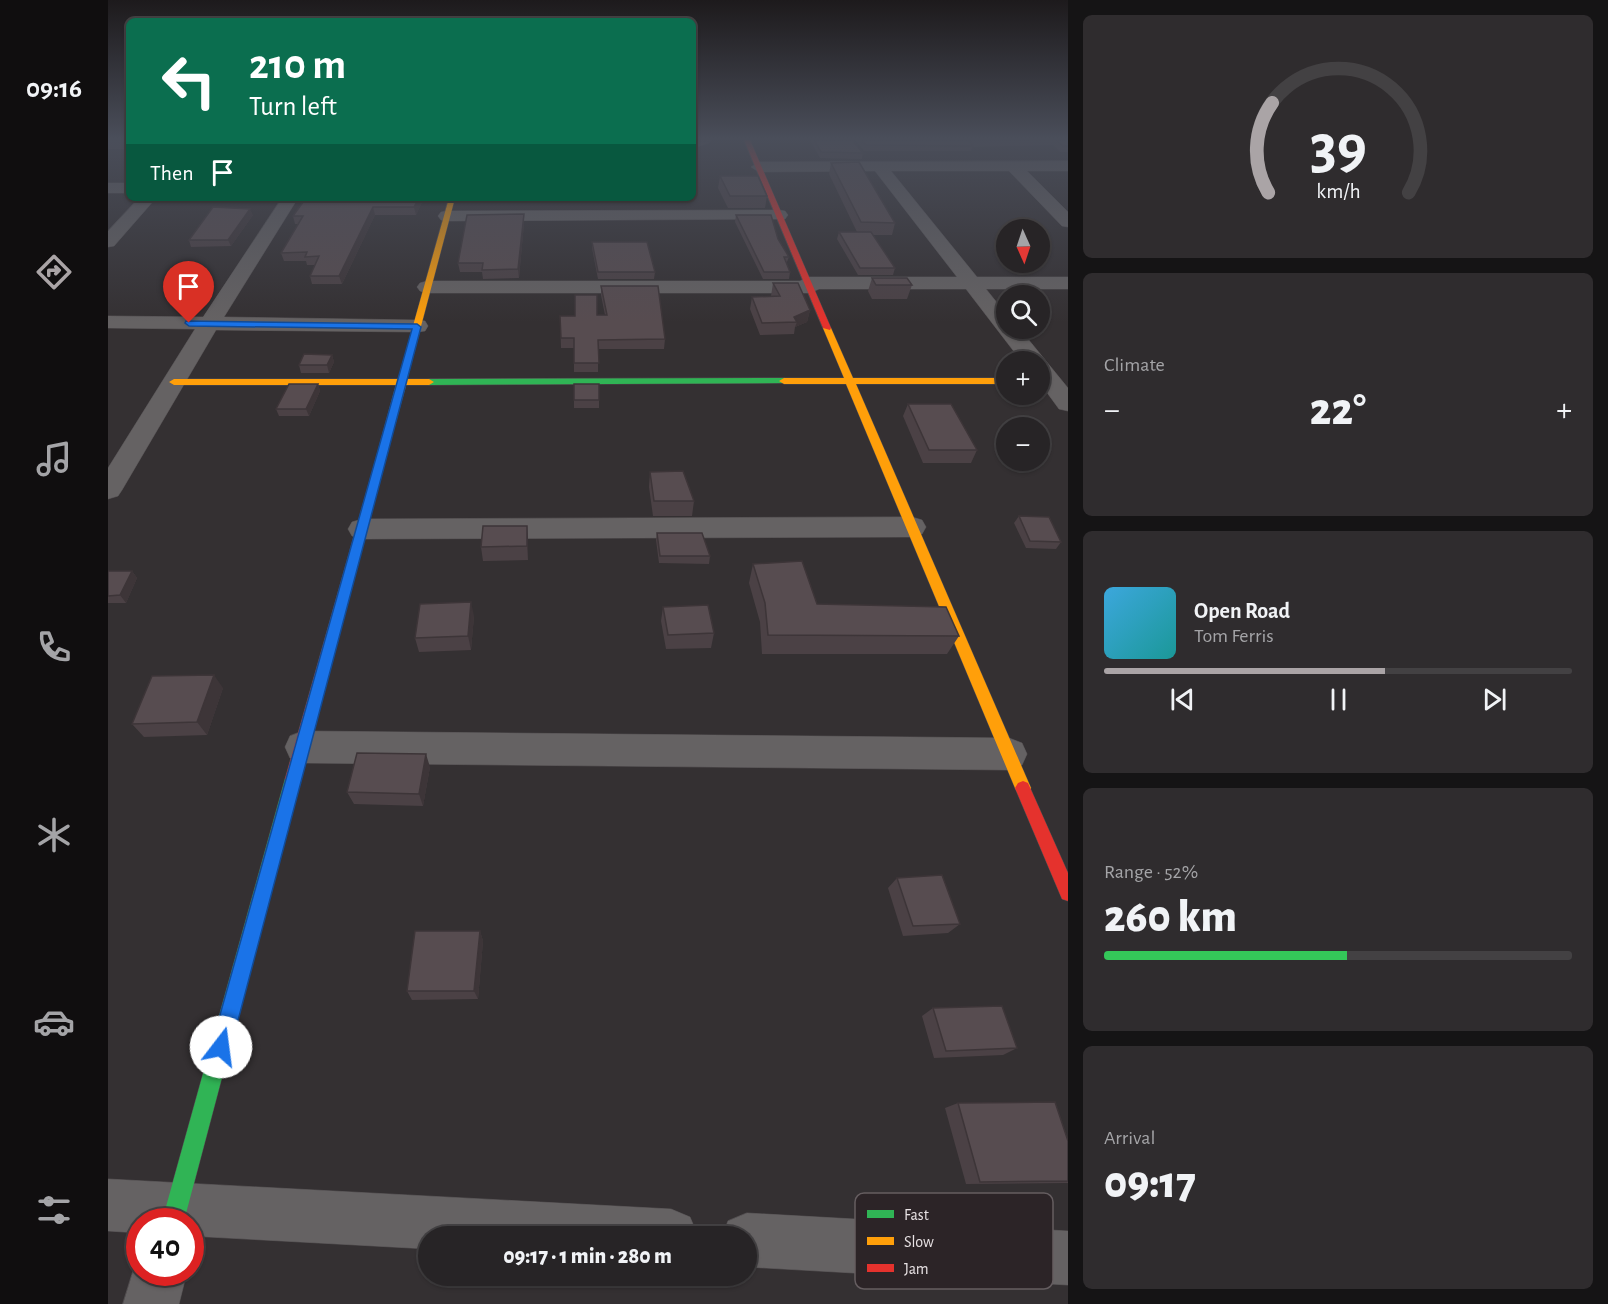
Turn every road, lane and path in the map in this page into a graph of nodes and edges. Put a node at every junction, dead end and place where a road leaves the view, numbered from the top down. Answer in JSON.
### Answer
{"nodes":[{"id":1,"x":288,"y":201,"type":"edge"},
{"id":2,"x":451,"y":201,"type":"edge"},
{"id":3,"x":773,"y":201,"type":"edge"},
{"id":4,"x":907,"y":201,"type":"edge"},
{"id":5,"x":1047,"y":201,"type":"edge"},
{"id":6,"x":143,"y":204,"type":"edge"},
{"id":7,"x":108,"y":213,"type":"edge"},
{"id":8,"x":779,"y":215,"type":"junction"},
{"id":9,"x":447,"y":216,"type":"junction"},
{"id":10,"x":1068,"y":222,"type":"edge"},
{"id":11,"x":108,"y":242,"type":"edge"},
{"id":12,"x":971,"y":282,"type":"junction"},
{"id":13,"x":1068,"y":283,"type":"edge"},
{"id":14,"x":809,"y":285,"type":"junction"},
{"id":15,"x":427,"y":287,"type":"junction"},
{"id":16,"x":996,"y":314,"type":"edge"},
{"id":17,"x":108,"y":322,"type":"edge"},
{"id":18,"x":209,"y":324,"type":"junction"},
{"id":19,"x":417,"y":327,"type":"junction"},
{"id":20,"x":1016,"y":339,"type":"edge"},
{"id":21,"x":1025,"y":351,"type":"edge"},
{"id":22,"x":402,"y":381,"type":"junction"},
{"id":23,"x":850,"y":381,"type":"junction"},
{"id":24,"x":996,"y":381,"type":"edge"},
{"id":25,"x":174,"y":382,"type":"junction"},
{"id":26,"x":1050,"y":385,"type":"edge"},
{"id":27,"x":1068,"y":404,"type":"edge"},
{"id":28,"x":108,"y":490,"type":"edge"},
{"id":29,"x":912,"y":527,"type":"junction"},
{"id":30,"x":362,"y":529,"type":"junction"},
{"id":31,"x":303,"y":747,"type":"junction"},
{"id":32,"x":1009,"y":754,"type":"junction"},
{"id":33,"x":1068,"y":894,"type":"edge"},
{"id":34,"x":108,"y":1204,"type":"edge"},
{"id":35,"x":132,"y":1208,"type":"edge"},
{"id":36,"x":177,"y":1208,"type":"edge"},
{"id":37,"x":204,"y":1216,"type":"edge"},
{"id":38,"x":435,"y":1226,"type":"edge"},
{"id":39,"x":757,"y":1241,"type":"edge"},
{"id":40,"x":855,"y":1246,"type":"edge"},
{"id":41,"x":1053,"y":1257,"type":"edge"},
{"id":42,"x":1068,"y":1258,"type":"edge"},
{"id":43,"x":156,"y":1286,"type":"edge"},
{"id":44,"x":151,"y":1304,"type":"edge"}],
"edges":[{"from":1,"to":18,"type":"street"},
{"from":2,"to":9,"type":"street"},
{"from":3,"to":8,"type":"street"},
{"from":4,"to":12,"type":"street"},
{"from":5,"to":10,"type":"street"},
{"from":6,"to":7,"type":"street"},
{"from":6,"to":11,"type":"street"},
{"from":8,"to":9,"type":"street"},
{"from":8,"to":14,"type":"street"},
{"from":9,"to":15,"type":"street"},
{"from":12,"to":13,"type":"street"},
{"from":12,"to":14,"type":"street"},
{"from":12,"to":16,"type":"street"},
{"from":14,"to":15,"type":"street"},
{"from":14,"to":23,"type":"street"},
{"from":15,"to":19,"type":"street"},
{"from":17,"to":18,"type":"street"},
{"from":18,"to":19,"type":"street"},
{"from":18,"to":25,"type":"street"},
{"from":19,"to":22,"type":"street"},
{"from":20,"to":21,"type":"street"},
{"from":22,"to":23,"type":"street"},
{"from":22,"to":25,"type":"street"},
{"from":22,"to":30,"type":"street"},
{"from":23,"to":24,"type":"street"},
{"from":23,"to":29,"type":"street"},
{"from":25,"to":28,"type":"street"},
{"from":26,"to":27,"type":"street"},
{"from":29,"to":30,"type":"street"},
{"from":29,"to":32,"type":"street"},
{"from":30,"to":31,"type":"street"},
{"from":31,"to":32,"type":"street"},
{"from":31,"to":36,"type":"street"},
{"from":32,"to":33,"type":"street"},
{"from":34,"to":35,"type":"street"},
{"from":37,"to":38,"type":"street"},
{"from":39,"to":40,"type":"street"},
{"from":41,"to":42,"type":"street"},
{"from":43,"to":44,"type":"street"}]}
